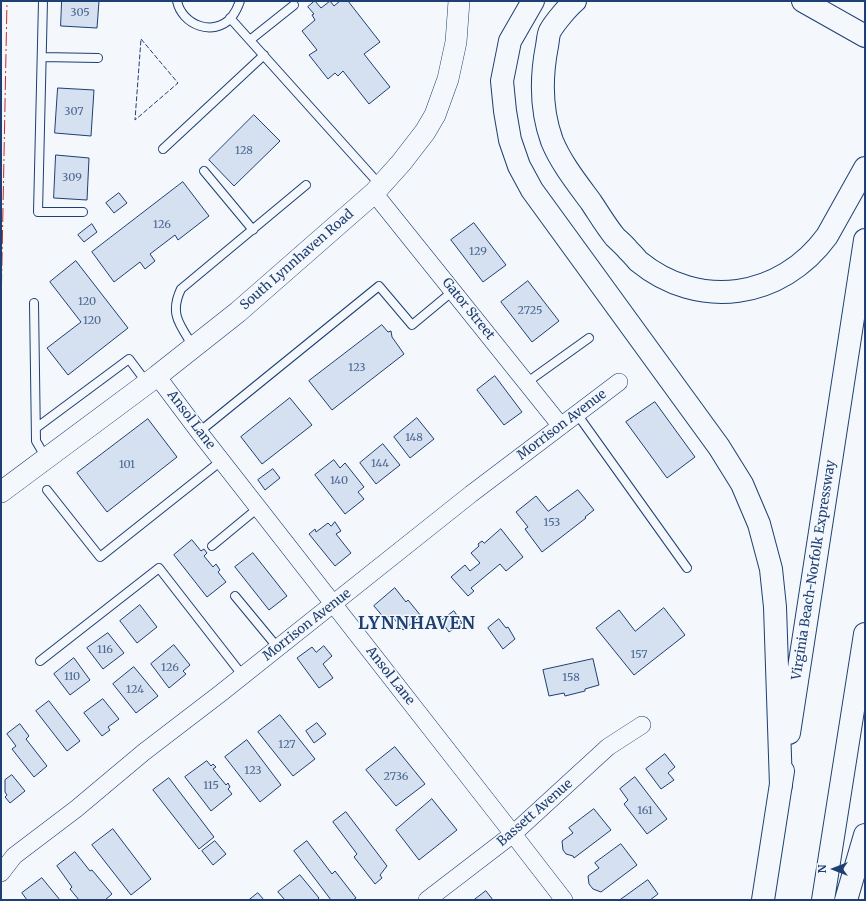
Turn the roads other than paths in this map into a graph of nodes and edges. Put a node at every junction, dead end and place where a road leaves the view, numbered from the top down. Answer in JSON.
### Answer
{"nodes":[{"id":1,"x":43,"y":1,"type":"edge"},
{"id":2,"x":177,"y":1,"type":"edge"},
{"id":3,"x":240,"y":1,"type":"edge"},
{"id":4,"x":459,"y":1,"type":"edge"},
{"id":5,"x":533,"y":1,"type":"edge"},
{"id":6,"x":575,"y":1,"type":"edge"},
{"id":7,"x":803,"y":1,"type":"edge"},
{"id":8,"x":294,"y":4,"type":"dead end"},
{"id":9,"x":230,"y":18,"type":"junction"},
{"id":10,"x":865,"y":36,"type":"edge"},
{"id":11,"x":250,"y":40,"type":"junction"},
{"id":12,"x":264,"y":56,"type":"junction"},
{"id":13,"x":42,"y":57,"type":"junction"},
{"id":14,"x":98,"y":58,"type":"dead end"},
{"id":15,"x":163,"y":149,"type":"dead end"},
{"id":16,"x":865,"y":168,"type":"edge"},
{"id":17,"x":204,"y":171,"type":"dead end"},
{"id":18,"x":306,"y":185,"type":"dead end"},
{"id":19,"x":377,"y":189,"type":"junction"},
{"id":20,"x":83,"y":212,"type":"dead end"},
{"id":21,"x":253,"y":230,"type":"junction"},
{"id":22,"x":865,"y":240,"type":"edge"},
{"id":23,"x":453,"y":291,"type":"junction"},
{"id":24,"x":34,"y":303,"type":"dead end"},
{"id":25,"x":589,"y":338,"type":"dead end"},
{"id":26,"x":194,"y":347,"type":"junction"},
{"id":27,"x":152,"y":380,"type":"junction"},
{"id":28,"x":619,"y":382,"type":"dead end"},
{"id":29,"x":526,"y":383,"type":"junction"},
{"id":30,"x":577,"y":414,"type":"junction"},
{"id":31,"x":561,"y":426,"type":"junction"},
{"id":32,"x":36,"y":428,"type":"junction"},
{"id":33,"x":199,"y":432,"type":"junction"},
{"id":34,"x":46,"y":458,"type":"junction"},
{"id":35,"x":221,"y":461,"type":"junction"},
{"id":36,"x":47,"y":490,"type":"dead end"},
{"id":37,"x":1,"y":492,"type":"edge"},
{"id":38,"x":258,"y":508,"type":"junction"},
{"id":39,"x":212,"y":546,"type":"dead end"},
{"id":40,"x":688,"y":568,"type":"dead end"},
{"id":41,"x":235,"y":596,"type":"dead end"},
{"id":42,"x":333,"y":604,"type":"junction"},
{"id":43,"x":865,"y":634,"type":"edge"},
{"id":44,"x":278,"y":648,"type":"junction"},
{"id":45,"x":40,"y":661,"type":"dead end"},
{"id":46,"x":243,"y":676,"type":"junction"},
{"id":47,"x":642,"y":725,"type":"dead end"},
{"id":48,"x":780,"y":786,"type":"junction"},
{"id":49,"x":513,"y":834,"type":"junction"},
{"id":50,"x":865,"y":835,"type":"edge"},
{"id":51,"x":1,"y":873,"type":"edge"},
{"id":52,"x":427,"y":900,"type":"edge"},
{"id":53,"x":564,"y":900,"type":"edge"},
{"id":54,"x":763,"y":900,"type":"edge"},
{"id":55,"x":823,"y":900,"type":"edge"},
{"id":56,"x":846,"y":900,"type":"edge"}],
"edges":[{"from":1,"to":13,"type":"lane"},
{"from":2,"to":9,"type":"lane"},
{"from":3,"to":9,"type":"lane"},
{"from":4,"to":19,"type":"street","name":"South Lynnhaven Road"},
{"from":5,"to":48,"type":"main road"},
{"from":6,"to":16,"type":"main road"},
{"from":7,"to":10,"type":"main road"},
{"from":8,"to":11,"type":"lane"},
{"from":9,"to":11,"type":"lane"},
{"from":11,"to":12,"type":"lane"},
{"from":12,"to":15,"type":"lane"},
{"from":12,"to":19,"type":"lane"},
{"from":13,"to":14,"type":"lane"},
{"from":13,"to":20,"type":"lane"},
{"from":17,"to":21,"type":"lane"},
{"from":18,"to":21,"type":"lane"},
{"from":19,"to":23,"type":"street","name":"Gator Street"},
{"from":19,"to":26,"type":"street","name":"South Lynnhaven Road"},
{"from":21,"to":26,"type":"lane"},
{"from":22,"to":48,"type":"main road","name":"Virginia Beach-Norfolk Expressway"},
{"from":23,"to":29,"type":"street","name":"Gator Street"},
{"from":23,"to":33,"type":"lane"},
{"from":24,"to":32,"type":"lane"},
{"from":25,"to":29,"type":"lane"},
{"from":26,"to":27,"type":"street","name":"South Lynnhaven Road"},
{"from":27,"to":32,"type":"lane"},
{"from":27,"to":33,"type":"street","name":"Ansol Lane"},
{"from":27,"to":34,"type":"street","name":"South Lynnhaven Road"},
{"from":28,"to":30,"type":"street","name":"Morrison Avenue"},
{"from":29,"to":31,"type":"street","name":"Gator Street"},
{"from":30,"to":31,"type":"street","name":"Morrison Avenue"},
{"from":30,"to":40,"type":"lane"},
{"from":31,"to":42,"type":"street","name":"Morrison Avenue"},
{"from":32,"to":34,"type":"lane"},
{"from":33,"to":35,"type":"street","name":"Ansol Lane"},
{"from":34,"to":37,"type":"street","name":"South Lynnhaven Road"},
{"from":35,"to":36,"type":"lane"},
{"from":35,"to":38,"type":"street","name":"Ansol Lane"},
{"from":38,"to":39,"type":"lane"},
{"from":38,"to":42,"type":"street","name":"Ansol Lane"},
{"from":41,"to":44,"type":"lane"},
{"from":42,"to":44,"type":"street","name":"Morrison Avenue"},
{"from":42,"to":49,"type":"street","name":"Ansol Lane"},
{"from":43,"to":55,"type":"main road"},
{"from":44,"to":46,"type":"street","name":"Morrison Avenue"},
{"from":45,"to":46,"type":"lane"},
{"from":46,"to":51,"type":"street","name":"Morrison Avenue"},
{"from":47,"to":49,"type":"street","name":"Bassett Avenue"},
{"from":48,"to":54,"type":"main road","name":"Virginia Beach-Norfolk Expressway"},
{"from":49,"to":52,"type":"street","name":"Bassett Avenue"},
{"from":49,"to":53,"type":"street","name":"Ansol Lane"},
{"from":50,"to":56,"type":"main road"}]}
